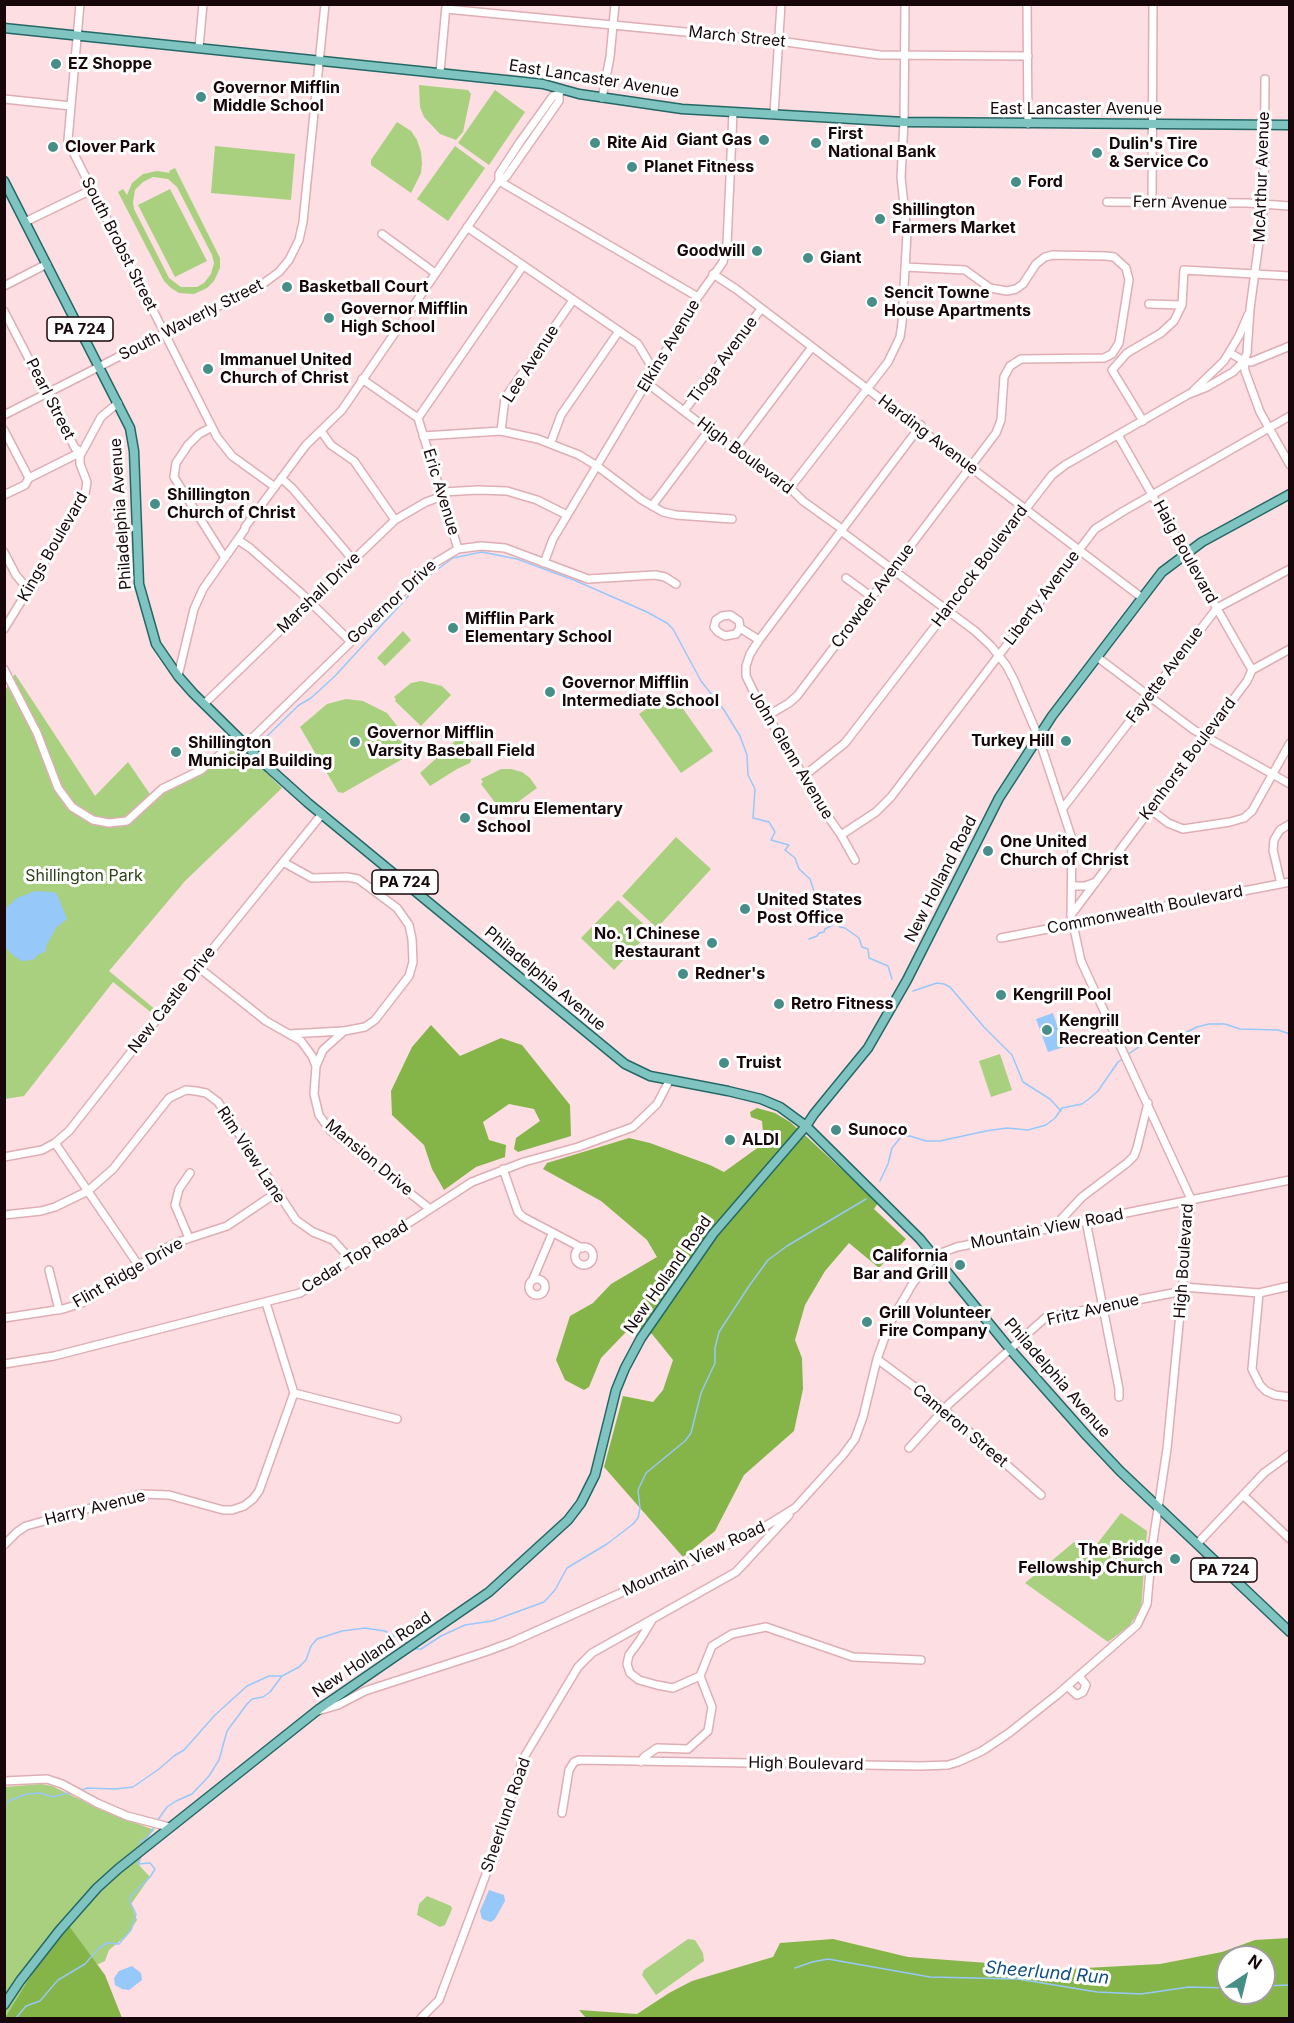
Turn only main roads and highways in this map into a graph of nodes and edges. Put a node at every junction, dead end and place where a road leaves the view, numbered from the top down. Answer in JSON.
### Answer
{"nodes":[{"id":1,"x":4,"y":28,"type":"edge"},
{"id":2,"x":1290,"y":125,"type":"edge"},
{"id":3,"x":4,"y":181,"type":"edge"},
{"id":4,"x":1290,"y":494,"type":"edge"},
{"id":5,"x":806,"y":1126,"type":"junction"},
{"id":6,"x":1290,"y":1632,"type":"edge"},
{"id":7,"x":4,"y":2005,"type":"edge"}],
"edges":[{"from":1,"to":2,"type":"main road","name":"East Lancaster Avenue"},
{"from":3,"to":5,"type":"main road","name":"Philadelphia Avenue","number":"PA 724"},
{"from":4,"to":5,"type":"main road","name":"New Holland Road"},
{"from":5,"to":6,"type":"main road","name":"Philadelphia Avenue","number":"PA 724"},
{"from":5,"to":7,"type":"main road","name":"New Holland Road"}]}
